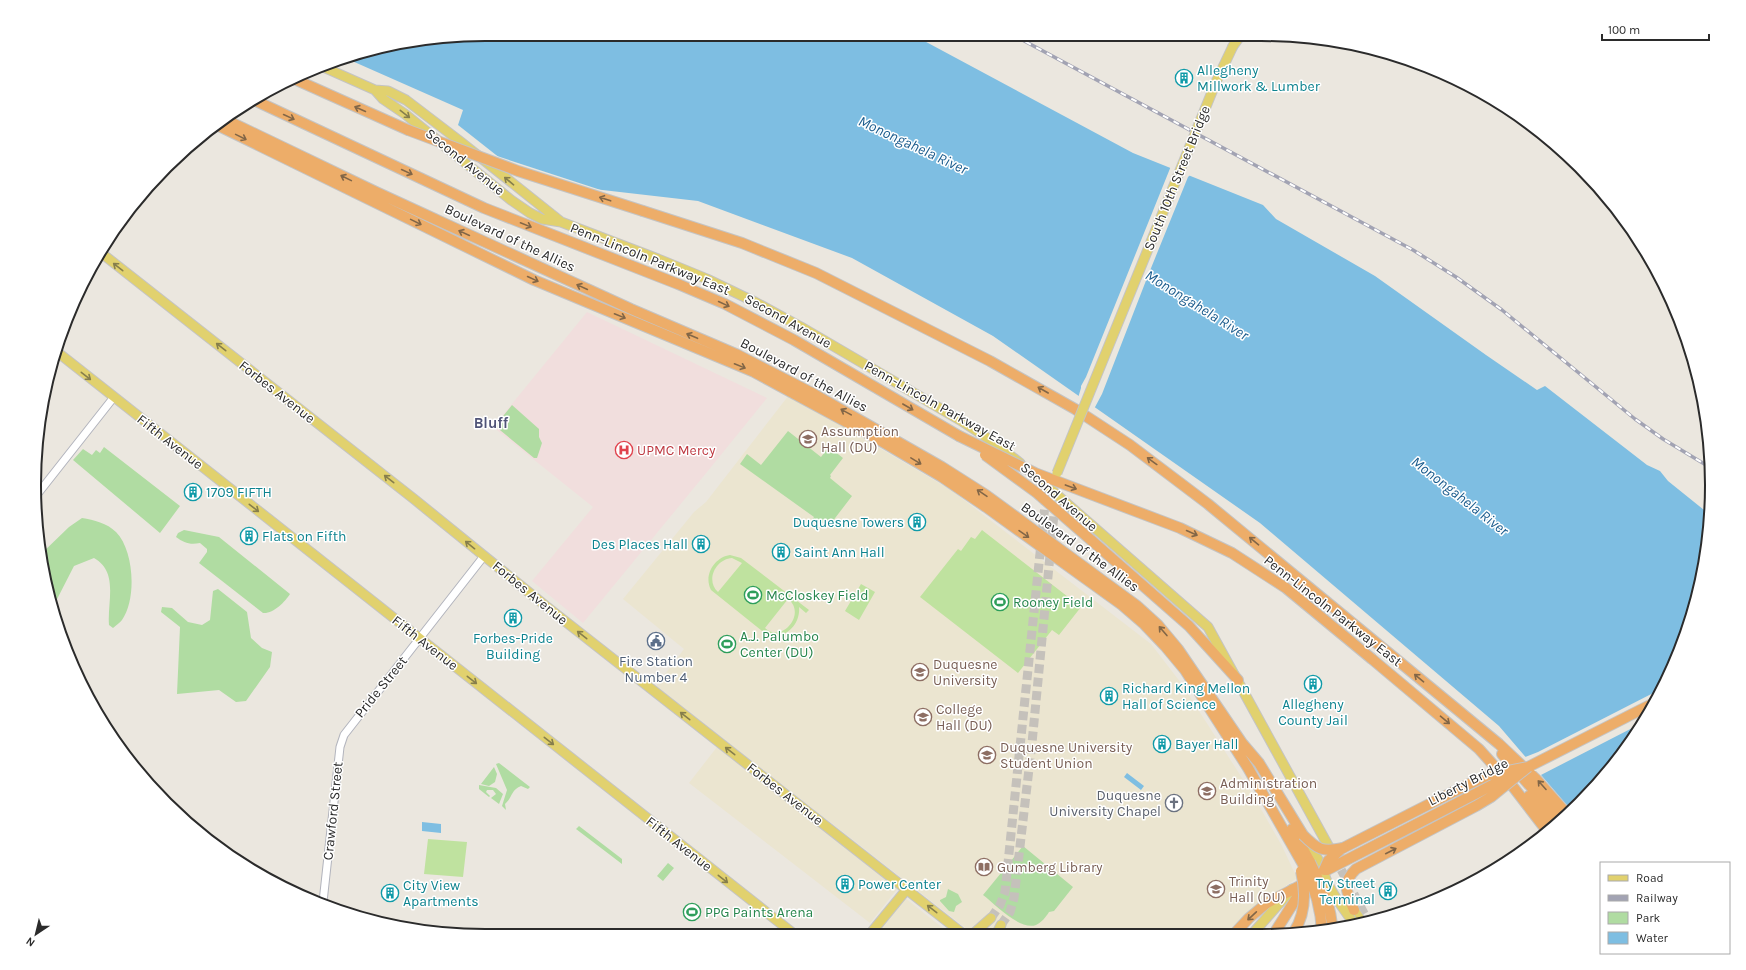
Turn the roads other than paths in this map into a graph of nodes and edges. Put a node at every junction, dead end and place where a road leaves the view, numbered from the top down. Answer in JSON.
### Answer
{"nodes":[{"id":1,"x":1237,"y":41,"type":"edge"},
{"id":2,"x":329,"y":70,"type":"edge"},
{"id":3,"x":300,"y":82,"type":"edge"},
{"id":4,"x":375,"y":90,"type":"junction"},
{"id":5,"x":259,"y":102,"type":"edge"},
{"id":6,"x":231,"y":121,"type":"edge"},
{"id":7,"x":222,"y":128,"type":"edge"},
{"id":8,"x":561,"y":222,"type":"junction"},
{"id":9,"x":105,"y":256,"type":"edge"},
{"id":10,"x":61,"y":355,"type":"edge"},
{"id":11,"x":114,"y":397,"type":"junction"},
{"id":12,"x":959,"y":436,"type":"junction"},
{"id":13,"x":41,"y":489,"type":"edge"},
{"id":14,"x":1052,"y":490,"type":"junction"},
{"id":15,"x":1045,"y":505,"type":"tunnel mouth"},
{"id":16,"x":1054,"y":514,"type":"tunnel mouth"},
{"id":17,"x":484,"y":556,"type":"junction"},
{"id":18,"x":420,"y":638,"type":"junction"},
{"id":19,"x":1238,"y":680,"type":"junction"},
{"id":20,"x":1449,"y":703,"type":"junction"},
{"id":21,"x":1646,"y":707,"type":"edge"},
{"id":22,"x":352,"y":723,"type":"joint"},
{"id":23,"x":1242,"y":743,"type":"junction"},
{"id":24,"x":1479,"y":749,"type":"junction"},
{"id":25,"x":1528,"y":767,"type":"junction"},
{"id":26,"x":1563,"y":810,"type":"edge"},
{"id":27,"x":1557,"y":816,"type":"edge"},
{"id":28,"x":1550,"y":822,"type":"edge"},
{"id":29,"x":1544,"y":827,"type":"edge"},
{"id":30,"x":1303,"y":835,"type":"junction"},
{"id":31,"x":1343,"y":848,"type":"junction"},
{"id":32,"x":1330,"y":849,"type":"tunnel mouth"},
{"id":33,"x":1305,"y":866,"type":"junction"},
{"id":34,"x":1326,"y":870,"type":"junction"},
{"id":35,"x":1306,"y":882,"type":"junction"},
{"id":36,"x":1293,"y":888,"type":"junction"},
{"id":37,"x":907,"y":889,"type":"junction"},
{"id":38,"x":323,"y":898,"type":"edge"},
{"id":39,"x":1354,"y":910,"type":"junction"},
{"id":40,"x":992,"y":918,"type":"tunnel mouth"},
{"id":41,"x":1359,"y":918,"type":"edge"},
{"id":42,"x":1351,"y":919,"type":"edge"},
{"id":43,"x":1331,"y":923,"type":"edge"},
{"id":44,"x":1321,"y":925,"type":"edge"},
{"id":45,"x":1296,"y":927,"type":"edge"},
{"id":46,"x":1277,"y":928,"type":"edge"},
{"id":47,"x":788,"y":929,"type":"edge"},
{"id":48,"x":874,"y":929,"type":"edge"},
{"id":49,"x":957,"y":929,"type":"edge"},
{"id":50,"x":979,"y":929,"type":"edge"},
{"id":51,"x":1239,"y":929,"type":"edge"},
{"id":52,"x":1257,"y":929,"type":"edge"}],
"edges":[{"from":1,"to":14,"type":"main road","name":"South 10th Street Bridge","bridge":true},
{"from":2,"to":4,"type":"main road","name":"Second Avenue"},
{"from":20,"to":3,"type":"highway","name":"Penn-Lincoln Parkway East","one_way":true,"bridge":true},
{"from":8,"to":4,"type":"main road","name":"Second Avenue","one_way":true},
{"from":4,"to":8,"type":"main road","name":"Second Avenue","one_way":true},
{"from":5,"to":12,"type":"highway","name":"Penn-Lincoln Parkway East","one_way":true},
{"from":23,"to":6,"type":"highway","name":"Boulevard of the Allies","one_way":true},
{"from":7,"to":33,"type":"highway","name":"Boulevard of the Allies","one_way":true},
{"from":8,"to":14,"type":"main road","name":"Second Avenue"},
{"from":17,"to":9,"type":"main road","name":"Forbes Avenue","one_way":true},
{"from":10,"to":11,"type":"main road","name":"Fifth Avenue","one_way":true},
{"from":11,"to":13,"type":"street"},
{"from":11,"to":18,"type":"main road","name":"Fifth Avenue","one_way":true},
{"from":12,"to":19,"type":"highway","bridge":true},
{"from":12,"to":24,"type":"highway","name":"Penn-Lincoln Parkway East","one_way":true,"bridge":true},
{"from":14,"to":15,"type":"main road"},
{"from":14,"to":16,"type":"main road"},
{"from":14,"to":19,"type":"main road","name":"Second Avenue"},
{"from":17,"to":18,"type":"street","name":"Pride Street"},
{"from":37,"to":17,"type":"main road","name":"Forbes Avenue","one_way":true},
{"from":18,"to":22,"type":"street","name":"Pride Street"},
{"from":18,"to":47,"type":"main road","name":"Fifth Avenue","one_way":true},
{"from":19,"to":32,"type":"main road","name":"Second Avenue"},
{"from":26,"to":20,"type":"highway","name":"Penn-Lincoln Parkway East","one_way":true},
{"from":20,"to":27,"type":"highway"},
{"from":21,"to":25,"type":"highway","name":"Liberty Bridge"},
{"from":22,"to":38,"type":"street","name":"Crawford Street"},
{"from":23,"to":30,"type":"highway","name":"Boulevard of the Allies"},
{"from":23,"to":33,"type":"highway"},
{"from":24,"to":28,"type":"highway"},
{"from":24,"to":29,"type":"highway","name":"Penn-Lincoln Parkway East"},
{"from":25,"to":31,"type":"highway","bridge":true},
{"from":25,"to":34,"type":"highway","name":"Liberty Bridge","bridge":true},
{"from":39,"to":25,"type":"highway","one_way":true,"bridge":true},
{"from":30,"to":31,"type":"highway","bridge":true},
{"from":30,"to":34,"type":"main road","name":"Boulevard of the Allies","bridge":true},
{"from":31,"to":34,"type":"highway","bridge":true},
{"from":33,"to":43,"type":"highway","bridge":true},
{"from":33,"to":44,"type":"highway","bridge":true},
{"from":33,"to":45,"type":"highway","bridge":true},
{"from":34,"to":35,"type":"highway","name":"Liberty Bridge"},
{"from":34,"to":39,"type":"main road","name":"Boulevard of the Allies","bridge":true},
{"from":34,"to":42,"type":"main road","name":"Boulevard of the Allies","bridge":true},
{"from":35,"to":36,"type":"highway","name":"Liberty Bridge"},
{"from":35,"to":46,"type":"highway"},
{"from":36,"to":51,"type":"highway","name":"Liberty Bridge","one_way":true},
{"from":36,"to":52,"type":"main road"},
{"from":37,"to":48,"type":"main road"},
{"from":49,"to":37,"type":"main road","name":"Forbes Avenue","one_way":true},
{"from":39,"to":41,"type":"main road","name":"Boulevard of the Allies"},
{"from":40,"to":50,"type":"main road"}]}
